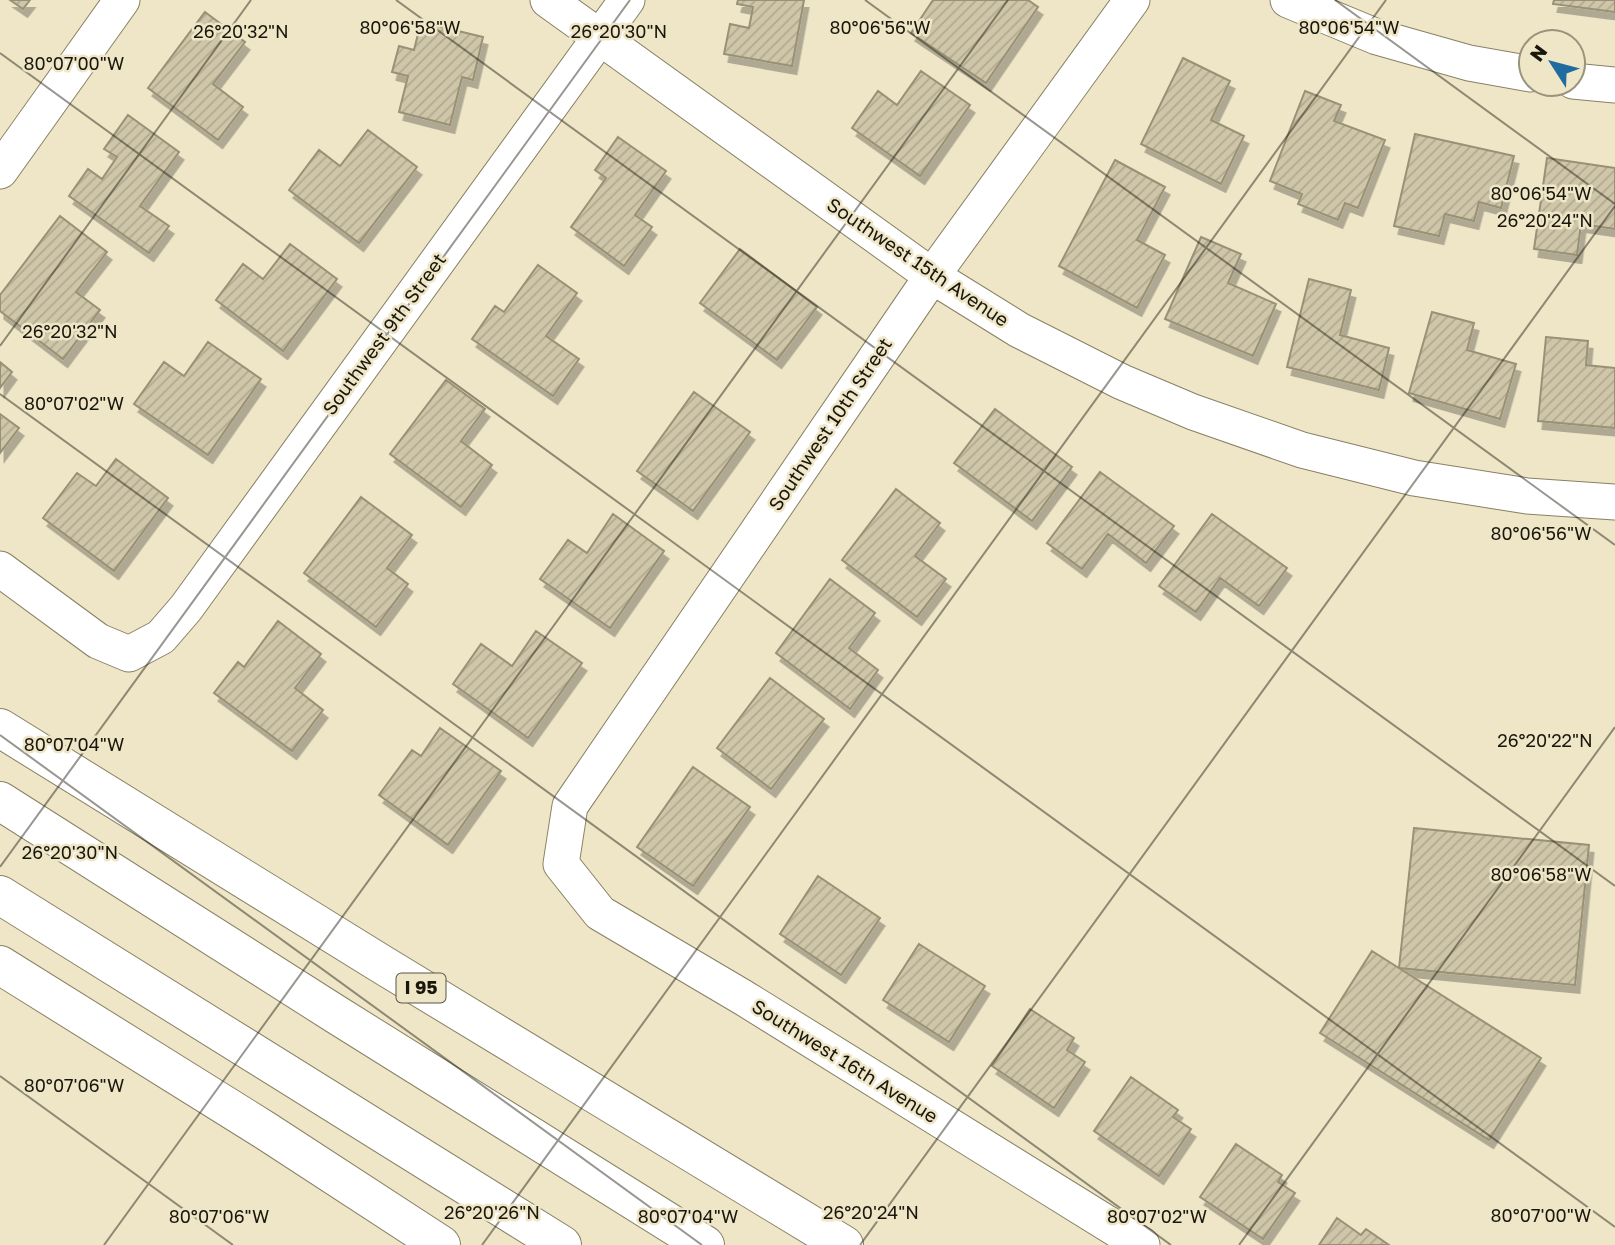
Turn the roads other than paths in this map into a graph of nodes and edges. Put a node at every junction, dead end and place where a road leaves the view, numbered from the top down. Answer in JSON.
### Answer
{"nodes":[{"id":1,"x":122,"y":0,"type":"edge"},
{"id":2,"x":548,"y":0,"type":"edge"},
{"id":3,"x":627,"y":0,"type":"edge"},
{"id":4,"x":1132,"y":0,"type":"edge"},
{"id":5,"x":1288,"y":0,"type":"edge"},
{"id":6,"x":600,"y":37,"type":"junction"},
{"id":7,"x":1517,"y":72,"type":"edge"},
{"id":8,"x":1587,"y":82,"type":"edge"},
{"id":9,"x":1615,"y":85,"type":"edge"},
{"id":10,"x":0,"y":171,"type":"edge"},
{"id":11,"x":932,"y":276,"type":"junction"},
{"id":12,"x":1615,"y":502,"type":"edge"},
{"id":13,"x":0,"y":569,"type":"edge"},
{"id":14,"x":0,"y":728,"type":"edge"},
{"id":15,"x":0,"y":801,"type":"edge"},
{"id":16,"x":561,"y":864,"type":"joint"},
{"id":17,"x":0,"y":895,"type":"edge"},
{"id":18,"x":0,"y":965,"type":"edge"},
{"id":19,"x":441,"y":1245,"type":"edge"},
{"id":20,"x":562,"y":1245,"type":"edge"},
{"id":21,"x":705,"y":1245,"type":"edge"},
{"id":22,"x":844,"y":1245,"type":"edge"},
{"id":23,"x":1142,"y":1245,"type":"edge"}],
"edges":[{"from":1,"to":10,"type":"street"},
{"from":2,"to":6,"type":"street","name":"Southwest 15th Avenue"},
{"from":3,"to":6,"type":"street","name":"Southwest 9th Street"},
{"from":4,"to":11,"type":"street","name":"Southwest 10th Street"},
{"from":5,"to":7,"type":"street"},
{"from":6,"to":11,"type":"street","name":"Southwest 15th Avenue"},
{"from":6,"to":13,"type":"street","name":"Southwest 9th Street"},
{"from":8,"to":9,"type":"street"},
{"from":11,"to":12,"type":"street","name":"Southwest 15th Avenue"},
{"from":11,"to":16,"type":"street","name":"Southwest 10th Street"},
{"from":14,"to":22,"type":"highway","number":"I 95"},
{"from":15,"to":21,"type":"highway"},
{"from":16,"to":23,"type":"street","name":"Southwest 16th Avenue"},
{"from":17,"to":20,"type":"highway"},
{"from":18,"to":19,"type":"highway"}]}
